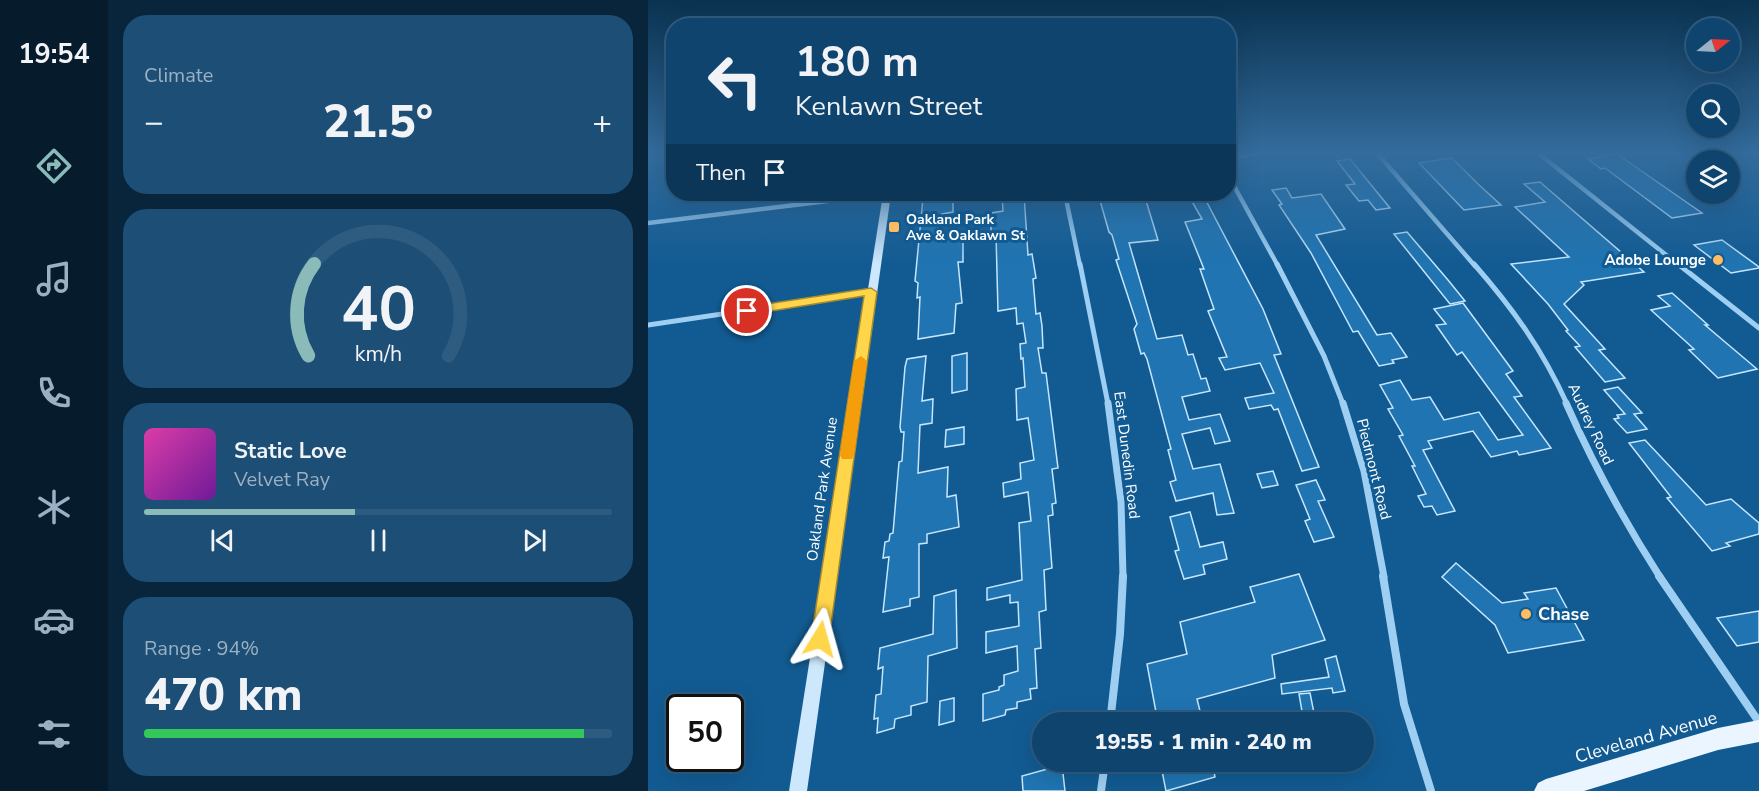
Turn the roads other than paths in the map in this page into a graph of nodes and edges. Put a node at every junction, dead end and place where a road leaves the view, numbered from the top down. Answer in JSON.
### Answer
{"nodes":[{"id":1,"x":1236,"y":190,"type":"edge"},
{"id":2,"x":1410,"y":190,"type":"edge"},
{"id":3,"x":1585,"y":190,"type":"edge"},
{"id":4,"x":829,"y":201,"type":"edge"},
{"id":5,"x":885,"y":201,"type":"edge"},
{"id":6,"x":1066,"y":201,"type":"edge"},
{"id":7,"x":648,"y":223,"type":"edge"},
{"id":8,"x":871,"y":292,"type":"junction"},
{"id":9,"x":648,"y":325,"type":"edge"},
{"id":10,"x":1759,"y":328,"type":"edge"},
{"id":11,"x":1111,"y":712,"type":"edge"},
{"id":12,"x":1759,"y":722,"type":"edge"},
{"id":13,"x":1759,"y":731,"type":"edge"},
{"id":14,"x":1104,"y":772,"type":"edge"},
{"id":15,"x":798,"y":791,"type":"edge"},
{"id":16,"x":1101,"y":791,"type":"edge"},
{"id":17,"x":1431,"y":791,"type":"edge"},
{"id":18,"x":1545,"y":791,"type":"edge"}],
"edges":[{"from":1,"to":17,"type":"street","name":"Piedmont Road"},
{"from":2,"to":12,"type":"street","name":"Audrey Road"},
{"from":3,"to":10,"type":"street"},
{"from":4,"to":7,"type":"street"},
{"from":5,"to":8,"type":"main road","name":"Oakland Park Avenue"},
{"from":6,"to":11,"type":"street","name":"East Dunedin Road"},
{"from":8,"to":9,"type":"street"},
{"from":8,"to":15,"type":"main road","name":"Oakland Park Avenue"},
{"from":13,"to":18,"type":"main road","name":"Cleveland Avenue"},
{"from":14,"to":16,"type":"street"}]}
